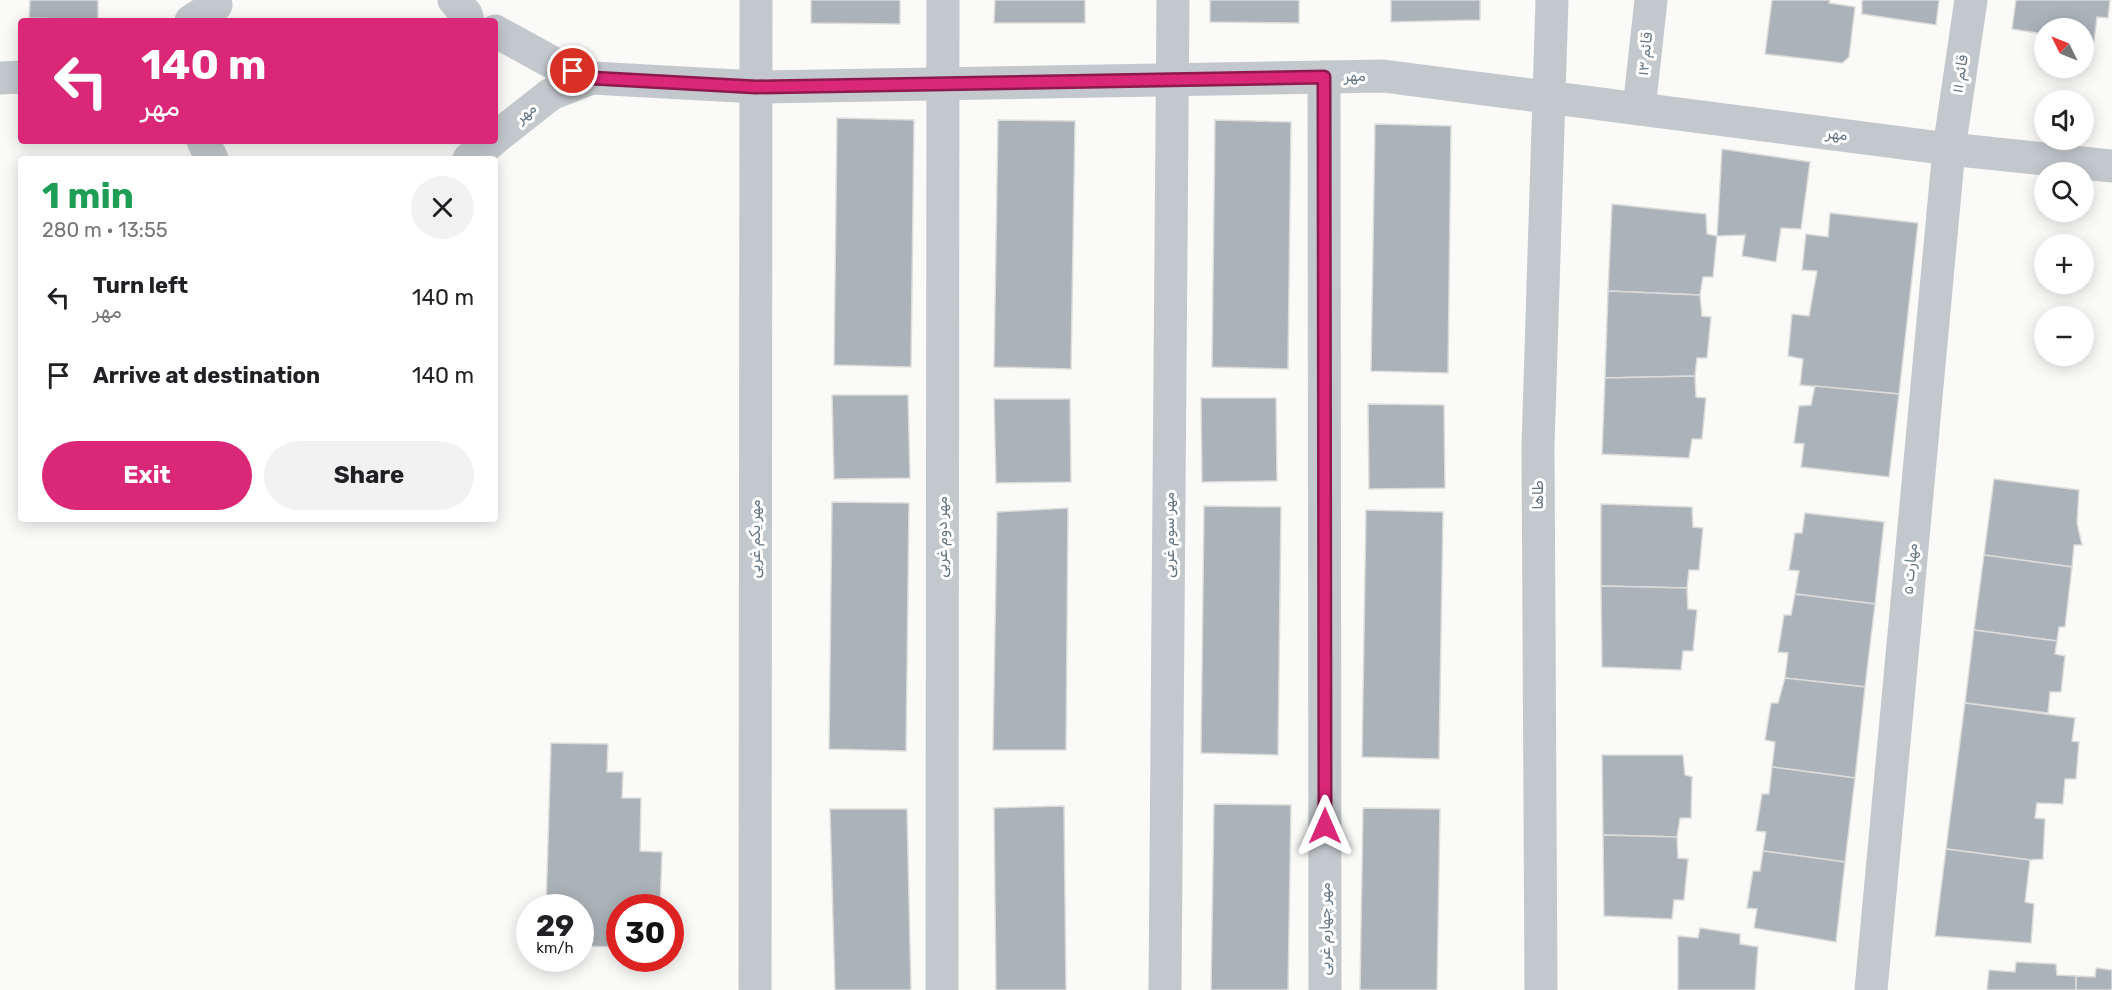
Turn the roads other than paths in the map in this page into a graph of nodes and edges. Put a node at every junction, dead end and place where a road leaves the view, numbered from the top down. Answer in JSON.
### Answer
{"nodes":[{"id":1,"x":756,"y":0,"type":"edge"},
{"id":2,"x":943,"y":0,"type":"edge"},
{"id":3,"x":1173,"y":0,"type":"edge"},
{"id":4,"x":1552,"y":0,"type":"edge"},
{"id":5,"x":1651,"y":0,"type":"edge"},
{"id":6,"x":1971,"y":0,"type":"edge"},
{"id":7,"x":498,"y":33,"type":"edge"},
{"id":8,"x":18,"y":77,"type":"edge"},
{"id":9,"x":1324,"y":77,"type":"junction"},
{"id":10,"x":0,"y":78,"type":"edge"},
{"id":11,"x":592,"y":78,"type":"junction"},
{"id":12,"x":1173,"y":80,"type":"junction"},
{"id":13,"x":942,"y":84,"type":"junction"},
{"id":14,"x":756,"y":87,"type":"junction"},
{"id":15,"x":1550,"y":97,"type":"junction"},
{"id":16,"x":1639,"y":109,"type":"junction"},
{"id":17,"x":498,"y":136,"type":"edge"},
{"id":18,"x":488,"y":144,"type":"edge"},
{"id":19,"x":1949,"y":149,"type":"junction"},
{"id":20,"x":473,"y":156,"type":"edge"},
{"id":21,"x":2112,"y":166,"type":"edge"},
{"id":22,"x":755,"y":990,"type":"edge"},
{"id":23,"x":942,"y":990,"type":"edge"},
{"id":24,"x":1165,"y":990,"type":"edge"},
{"id":25,"x":1325,"y":990,"type":"edge"},
{"id":26,"x":1541,"y":990,"type":"edge"},
{"id":27,"x":1871,"y":990,"type":"edge"}],
"edges":[{"from":1,"to":14,"type":"street","name":"مهر یکم غربی"},
{"from":2,"to":13,"type":"street","name":"مهر دوم غربی"},
{"from":3,"to":12,"type":"street","name":"مهر سوم غربی"},
{"from":4,"to":15,"type":"street","name":"طاها"},
{"from":5,"to":16,"type":"street","name":"قائم ۱۳"},
{"from":6,"to":19,"type":"street","name":"قائم ۱۱"},
{"from":7,"to":11,"type":"street","name":"مهر"},
{"from":8,"to":10,"type":"street"},
{"from":9,"to":12,"type":"street","name":"مهر"},
{"from":9,"to":15,"type":"street","name":"مهر"},
{"from":9,"to":25,"type":"street","name":"مهر چهارم غربی"},
{"from":11,"to":14,"type":"street","name":"مهر"},
{"from":11,"to":17,"type":"street","name":"مهر"},
{"from":12,"to":13,"type":"street","name":"مهر"},
{"from":12,"to":24,"type":"street","name":"مهر سوم غربی"},
{"from":13,"to":14,"type":"street","name":"مهر"},
{"from":13,"to":23,"type":"street","name":"مهر دوم غربی"},
{"from":14,"to":22,"type":"street","name":"مهر یکم غربی"},
{"from":15,"to":16,"type":"street","name":"مهر"},
{"from":15,"to":26,"type":"street","name":"طاها"},
{"from":16,"to":19,"type":"street","name":"مهر"},
{"from":18,"to":20,"type":"street","name":"مهر"},
{"from":19,"to":21,"type":"street","name":"مهر"},
{"from":19,"to":27,"type":"street","name":"مهارت ۵"}]}
